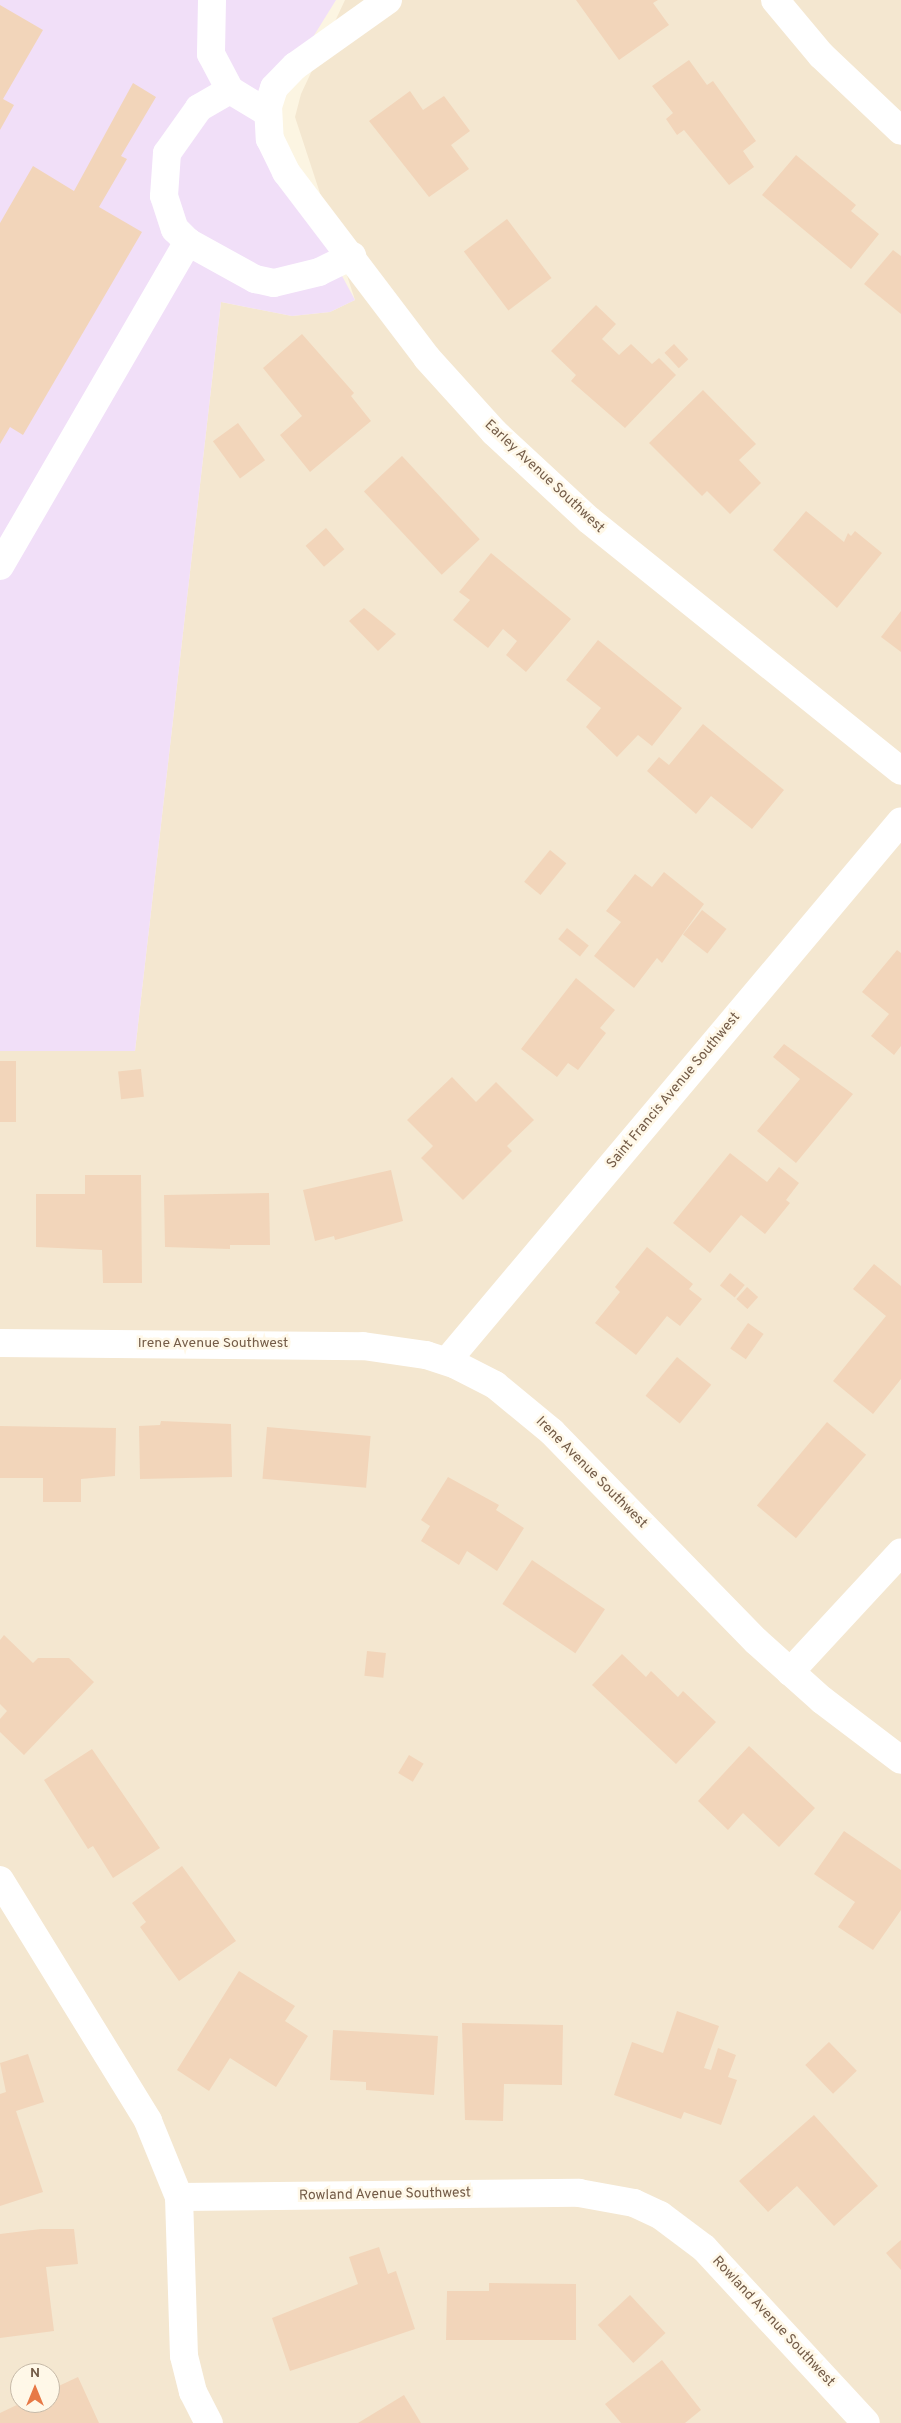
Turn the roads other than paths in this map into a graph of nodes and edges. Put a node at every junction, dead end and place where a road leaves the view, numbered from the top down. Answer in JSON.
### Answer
{"nodes":[{"id":1,"x":212,"y":0,"type":"edge"},
{"id":2,"x":388,"y":0,"type":"edge"},
{"id":3,"x":776,"y":0,"type":"edge"},
{"id":4,"x":230,"y":90,"type":"junction"},
{"id":5,"x":268,"y":113,"type":"junction"},
{"id":6,"x":901,"y":131,"type":"edge"},
{"id":7,"x":188,"y":242,"type":"junction"},
{"id":8,"x":352,"y":256,"type":"junction"},
{"id":9,"x":0,"y":566,"type":"edge"},
{"id":10,"x":901,"y":771,"type":"edge"},
{"id":11,"x":901,"y":821,"type":"edge"},
{"id":12,"x":0,"y":1343,"type":"edge"},
{"id":13,"x":447,"y":1361,"type":"junction"},
{"id":14,"x":901,"y":1552,"type":"edge"},
{"id":15,"x":790,"y":1672,"type":"junction"},
{"id":16,"x":901,"y":1760,"type":"edge"},
{"id":17,"x":0,"y":1880,"type":"edge"},
{"id":18,"x":179,"y":2197,"type":"junction"},
{"id":19,"x":209,"y":2423,"type":"edge"},
{"id":20,"x":866,"y":2423,"type":"edge"}],
"edges":[{"from":1,"to":4,"type":"street"},
{"from":2,"to":5,"type":"street","name":"Earley Avenue Southwest"},
{"from":3,"to":6,"type":"street"},
{"from":4,"to":5,"type":"street"},
{"from":4,"to":7,"type":"street"},
{"from":5,"to":8,"type":"street","name":"Earley Avenue Southwest"},
{"from":7,"to":8,"type":"street"},
{"from":7,"to":9,"type":"street"},
{"from":8,"to":10,"type":"street","name":"Earley Avenue Southwest"},
{"from":11,"to":13,"type":"street","name":"Saint Francis Avenue Southwest"},
{"from":12,"to":13,"type":"street","name":"Irene Avenue Southwest"},
{"from":13,"to":15,"type":"street","name":"Irene Avenue Southwest"},
{"from":14,"to":15,"type":"street"},
{"from":15,"to":16,"type":"street","name":"Irene Avenue Southwest"},
{"from":17,"to":18,"type":"street"},
{"from":18,"to":19,"type":"street"},
{"from":18,"to":20,"type":"street","name":"Rowland Avenue Southwest"}]}
